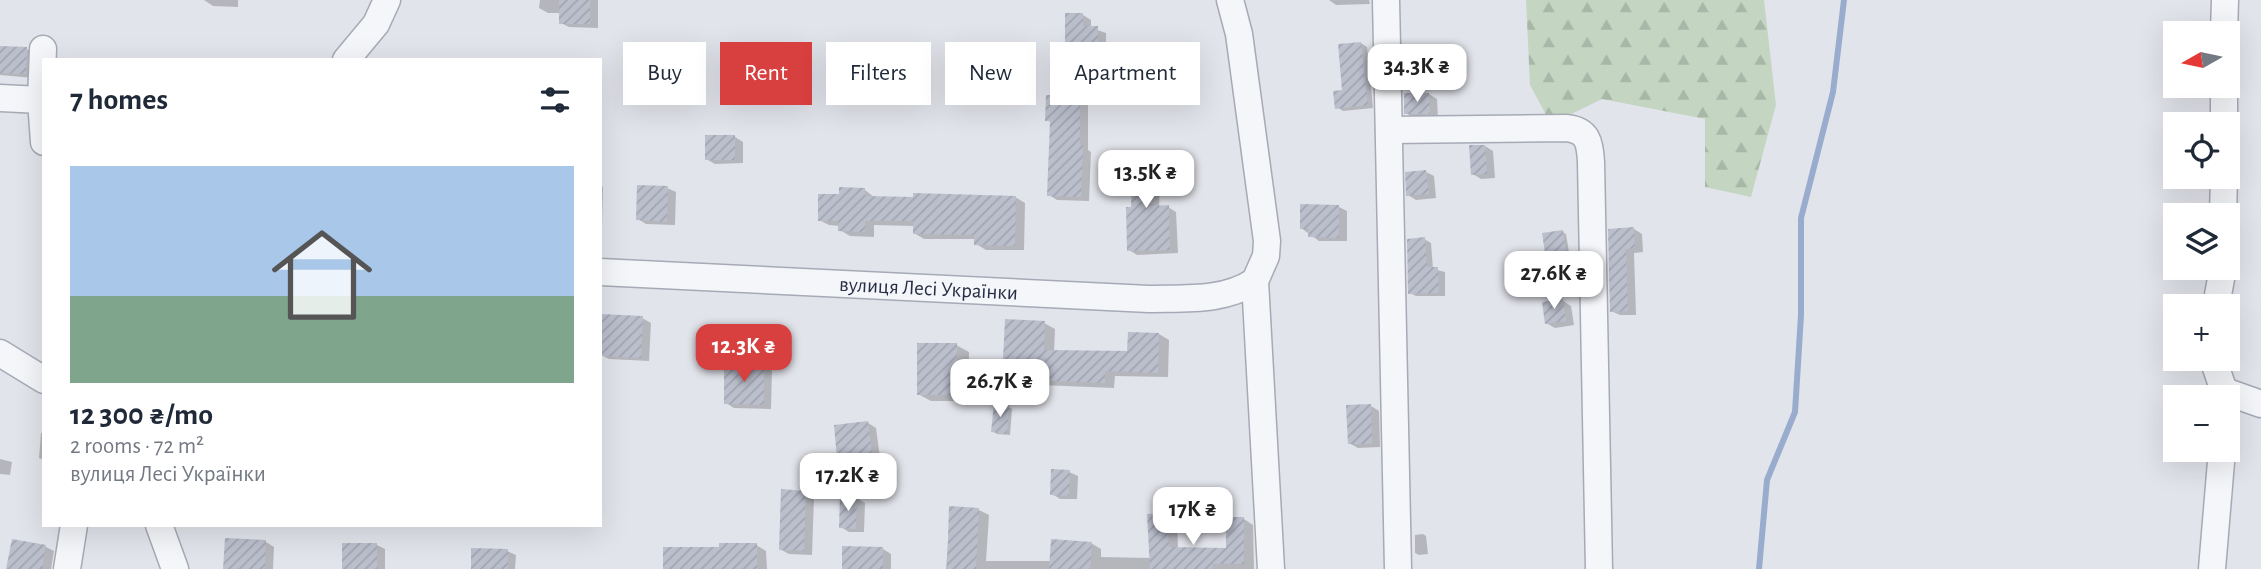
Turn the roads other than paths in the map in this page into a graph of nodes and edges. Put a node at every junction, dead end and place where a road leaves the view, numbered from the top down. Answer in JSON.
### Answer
{"nodes":[{"id":1,"x":387,"y":0,"type":"edge"},
{"id":2,"x":1230,"y":0,"type":"edge"},
{"id":3,"x":1386,"y":0,"type":"edge"},
{"id":4,"x":2225,"y":0,"type":"edge"},
{"id":5,"x":2224,"y":21,"type":"edge"},
{"id":6,"x":43,"y":49,"type":"dead end"},
{"id":7,"x":43,"y":58,"type":"edge"},
{"id":8,"x":348,"y":58,"type":"edge"},
{"id":9,"x":42,"y":74,"type":"edge"},
{"id":10,"x":0,"y":98,"type":"edge"},
{"id":11,"x":41,"y":100,"type":"junction"},
{"id":12,"x":42,"y":114,"type":"edge"},
{"id":13,"x":1389,"y":130,"type":"junction"},
{"id":14,"x":602,"y":272,"type":"edge"},
{"id":15,"x":1255,"y":281,"type":"junction"},
{"id":16,"x":0,"y":353,"type":"edge"},
{"id":17,"x":42,"y":379,"type":"edge"},
{"id":18,"x":2240,"y":399,"type":"edge"},
{"id":19,"x":2261,"y":404,"type":"edge"},
{"id":20,"x":2221,"y":462,"type":"edge"},
{"id":21,"x":74,"y":527,"type":"edge"},
{"id":22,"x":160,"y":527,"type":"edge"},
{"id":23,"x":67,"y":569,"type":"edge"},
{"id":24,"x":175,"y":569,"type":"edge"},
{"id":25,"x":1271,"y":569,"type":"edge"},
{"id":26,"x":1398,"y":569,"type":"edge"},
{"id":27,"x":1599,"y":569,"type":"edge"},
{"id":28,"x":2212,"y":569,"type":"edge"}],
"edges":[{"from":1,"to":8,"type":"street"},
{"from":2,"to":15,"type":"street"},
{"from":3,"to":13,"type":"street"},
{"from":4,"to":5,"type":"street"},
{"from":6,"to":7,"type":"street"},
{"from":9,"to":11,"type":"street"},
{"from":10,"to":11,"type":"street"},
{"from":11,"to":12,"type":"street"},
{"from":13,"to":26,"type":"street"},
{"from":13,"to":27,"type":"street"},
{"from":14,"to":15,"type":"street","name":"вулиця Лесі Українки"},
{"from":15,"to":25,"type":"street"},
{"from":16,"to":17,"type":"street"},
{"from":18,"to":19,"type":"street"},
{"from":20,"to":28,"type":"street"},
{"from":21,"to":23,"type":"street"},
{"from":22,"to":24,"type":"street"}]}
